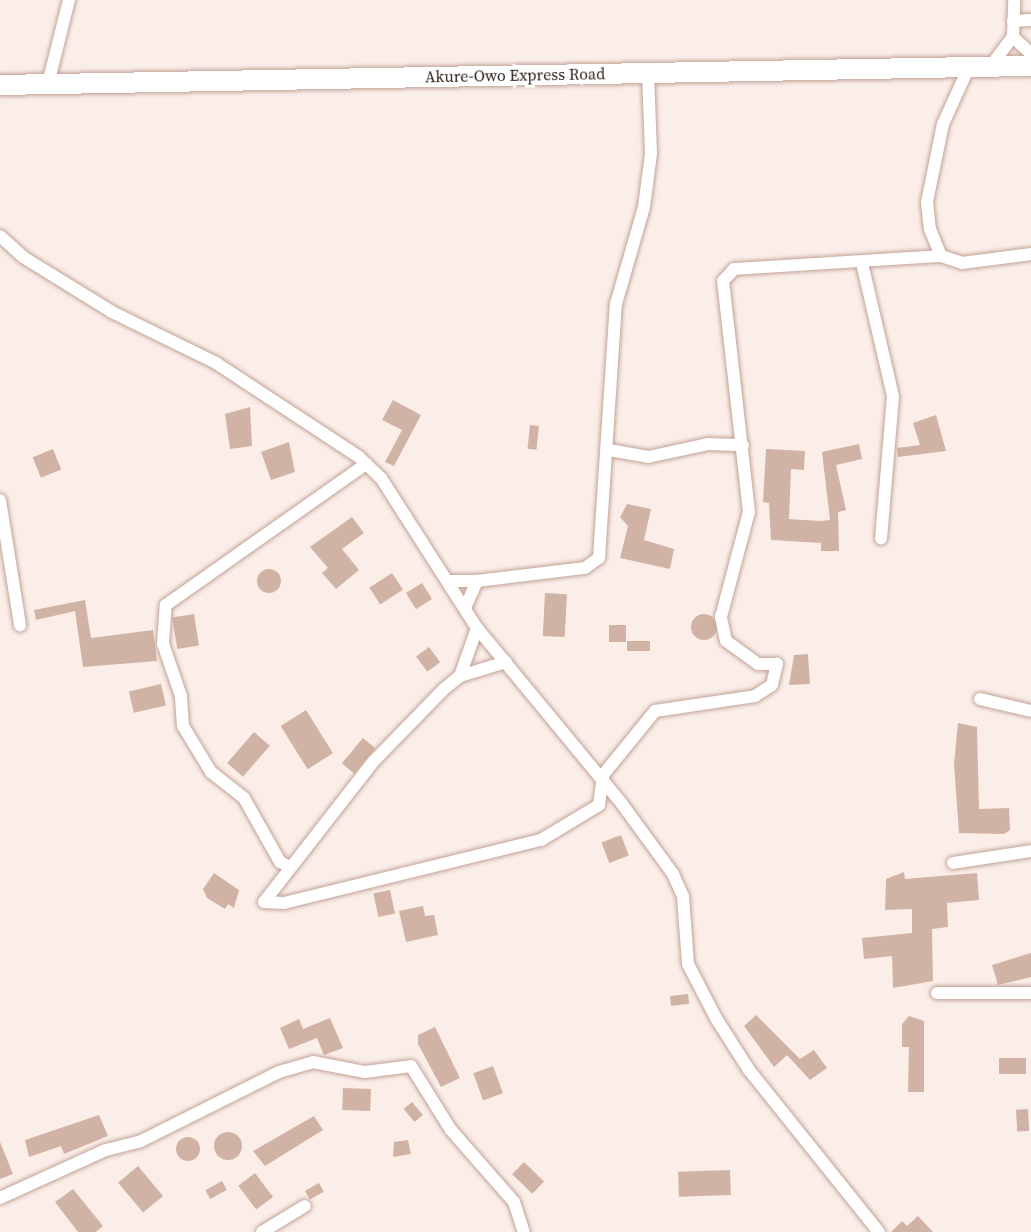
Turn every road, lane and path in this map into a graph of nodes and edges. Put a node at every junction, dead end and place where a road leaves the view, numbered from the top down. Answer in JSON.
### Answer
{"nodes":[{"id":1,"x":69,"y":0,"type":"edge"},
{"id":2,"x":1014,"y":0,"type":"edge"},
{"id":3,"x":1031,"y":20,"type":"edge"},
{"id":4,"x":1013,"y":21,"type":"junction"},
{"id":5,"x":1013,"y":37,"type":"junction"},
{"id":6,"x":1031,"y":54,"type":"edge"},
{"id":7,"x":1031,"y":66,"type":"edge"},
{"id":8,"x":969,"y":67,"type":"junction"},
{"id":9,"x":990,"y":67,"type":"junction"},
{"id":10,"x":648,"y":72,"type":"junction"},
{"id":11,"x":48,"y":84,"type":"junction"},
{"id":12,"x":0,"y":85,"type":"edge"},
{"id":13,"x":0,"y":236,"type":"edge"},
{"id":14,"x":1031,"y":254,"type":"edge"},
{"id":15,"x":941,"y":256,"type":"junction"},
{"id":16,"x":862,"y":263,"type":"junction"},
{"id":17,"x":743,"y":445,"type":"junction"},
{"id":18,"x":609,"y":450,"type":"junction"},
{"id":19,"x":366,"y":464,"type":"junction"},
{"id":20,"x":0,"y":500,"type":"edge"},
{"id":21,"x":881,"y":538,"type":"dead end"},
{"id":22,"x":448,"y":582,"type":"junction"},
{"id":23,"x":477,"y":582,"type":"junction"},
{"id":24,"x":465,"y":608,"type":"junction"},
{"id":25,"x":20,"y":625,"type":"dead end"},
{"id":26,"x":477,"y":628,"type":"junction"},
{"id":27,"x":506,"y":662,"type":"junction"},
{"id":28,"x":460,"y":676,"type":"junction"},
{"id":29,"x":980,"y":699,"type":"dead end"},
{"id":30,"x":1031,"y":711,"type":"edge"},
{"id":31,"x":603,"y":781,"type":"junction"},
{"id":32,"x":1031,"y":851,"type":"edge"},
{"id":33,"x":953,"y":863,"type":"dead end"},
{"id":34,"x":290,"y":867,"type":"junction"},
{"id":35,"x":937,"y":993,"type":"dead end"},
{"id":36,"x":1031,"y":993,"type":"edge"},
{"id":37,"x":0,"y":1198,"type":"edge"},
{"id":38,"x":305,"y":1206,"type":"dead end"},
{"id":39,"x":262,"y":1232,"type":"edge"},
{"id":40,"x":524,"y":1232,"type":"edge"},
{"id":41,"x":879,"y":1232,"type":"edge"}],
"edges":[{"from":1,"to":11,"type":"street"},
{"from":2,"to":4,"type":"street"},
{"from":3,"to":4,"type":"street"},
{"from":4,"to":5,"type":"street"},
{"from":5,"to":6,"type":"street"},
{"from":5,"to":9,"type":"street"},
{"from":7,"to":9,"type":"highway","name":"Akure-Owo Express Road"},
{"from":8,"to":9,"type":"highway","name":"Akure-Owo Express Road"},
{"from":8,"to":10,"type":"highway","name":"Akure-Owo Express Road"},
{"from":8,"to":15,"type":"street"},
{"from":10,"to":11,"type":"highway","name":"Akure-Owo Express Road"},
{"from":10,"to":18,"type":"street"},
{"from":11,"to":12,"type":"highway","name":"Akure-Owo Express Road"},
{"from":13,"to":19,"type":"street"},
{"from":14,"to":15,"type":"street"},
{"from":15,"to":16,"type":"street"},
{"from":16,"to":17,"type":"street"},
{"from":16,"to":21,"type":"street"},
{"from":17,"to":18,"type":"street"},
{"from":17,"to":31,"type":"street"},
{"from":18,"to":23,"type":"street"},
{"from":19,"to":22,"type":"street"},
{"from":19,"to":34,"type":"street"},
{"from":20,"to":25,"type":"street"},
{"from":22,"to":23,"type":"street"},
{"from":22,"to":24,"type":"street"},
{"from":23,"to":24,"type":"street"},
{"from":24,"to":26,"type":"street"},
{"from":26,"to":27,"type":"street"},
{"from":26,"to":28,"type":"street"},
{"from":27,"to":28,"type":"street"},
{"from":27,"to":31,"type":"street"},
{"from":28,"to":34,"type":"street"},
{"from":29,"to":30,"type":"street"},
{"from":31,"to":34,"type":"street"},
{"from":31,"to":41,"type":"street"},
{"from":32,"to":33,"type":"street"},
{"from":35,"to":36,"type":"street"},
{"from":37,"to":40,"type":"street"},
{"from":38,"to":39,"type":"street"}]}
